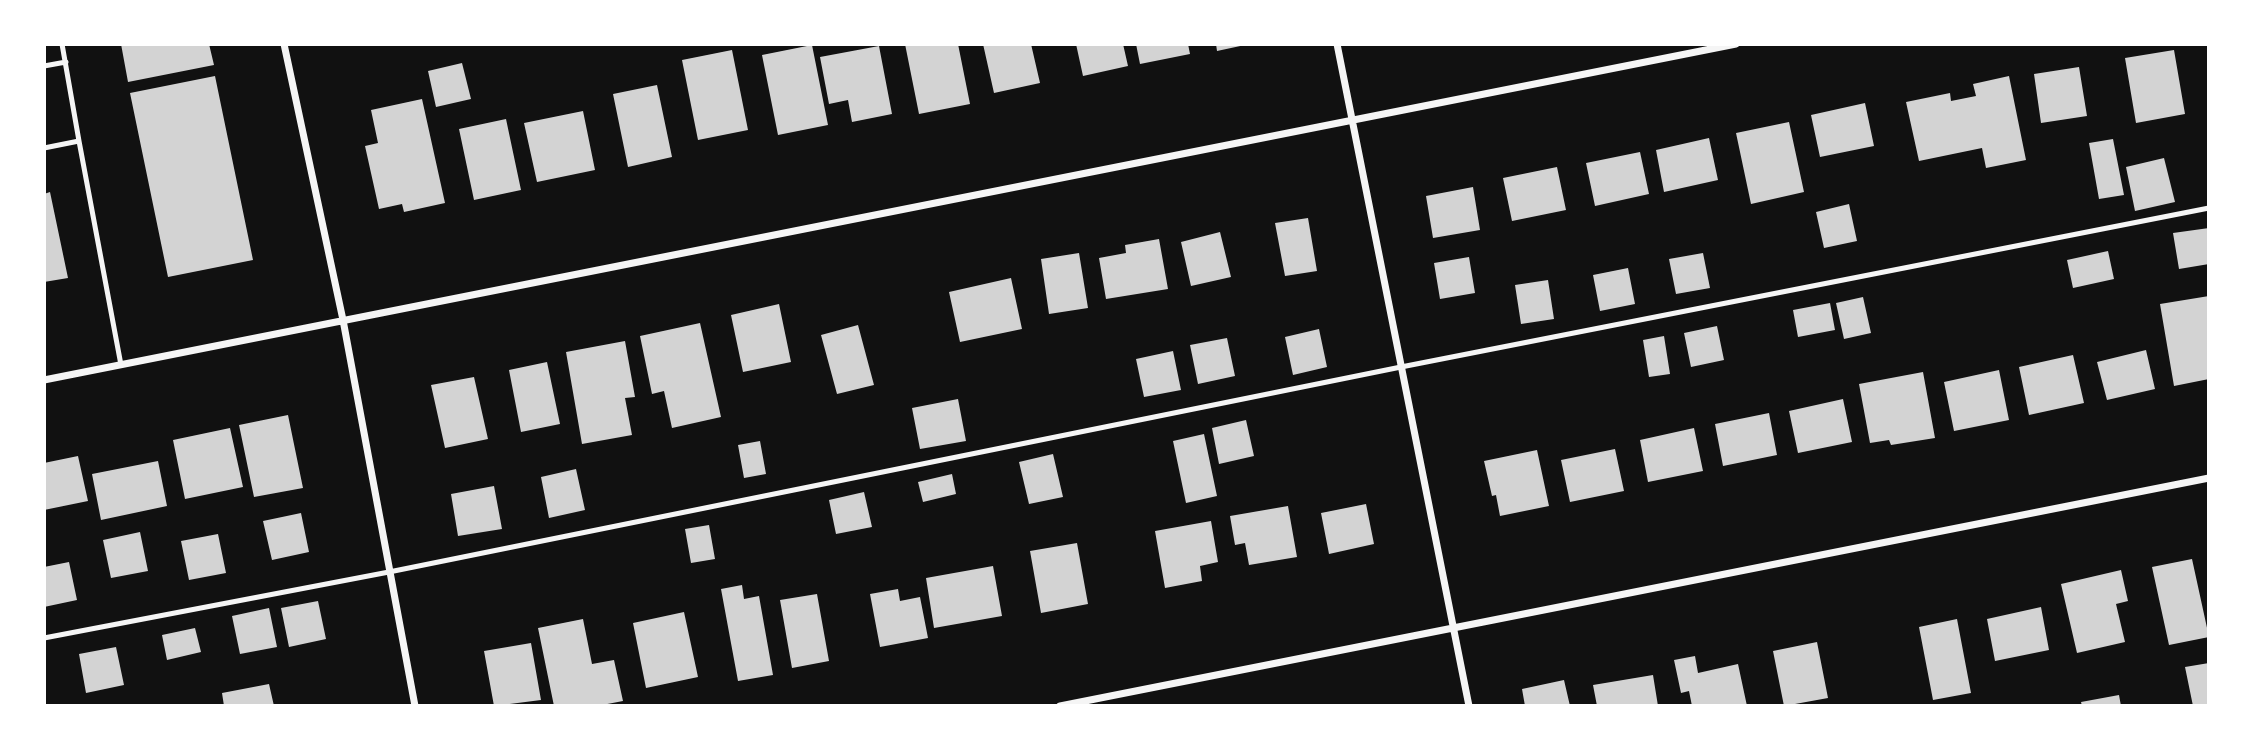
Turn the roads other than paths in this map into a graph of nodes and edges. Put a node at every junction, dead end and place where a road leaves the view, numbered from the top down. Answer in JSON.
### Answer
{"nodes":[{"id":1,"x":62,"y":44,"type":"edge"},
{"id":2,"x":284,"y":44,"type":"edge"},
{"id":3,"x":1337,"y":44,"type":"edge"},
{"id":4,"x":1736,"y":44,"type":"edge"},
{"id":5,"x":65,"y":62,"type":"junction"},
{"id":6,"x":44,"y":66,"type":"edge"},
{"id":7,"x":1352,"y":120,"type":"junction"},
{"id":8,"x":79,"y":141,"type":"junction"},
{"id":9,"x":44,"y":148,"type":"edge"},
{"id":10,"x":2209,"y":208,"type":"edge"},
{"id":11,"x":343,"y":320,"type":"junction"},
{"id":12,"x":121,"y":365,"type":"junction"},
{"id":13,"x":1401,"y":367,"type":"junction"},
{"id":14,"x":44,"y":380,"type":"edge"},
{"id":15,"x":2209,"y":478,"type":"edge"},
{"id":16,"x":389,"y":572,"type":"junction"},
{"id":17,"x":1453,"y":628,"type":"junction"},
{"id":18,"x":44,"y":638,"type":"edge"},
{"id":19,"x":415,"y":706,"type":"edge"},
{"id":20,"x":1060,"y":706,"type":"edge"},
{"id":21,"x":1469,"y":706,"type":"edge"}],
"edges":[{"from":1,"to":5,"type":"lane"},
{"from":2,"to":11,"type":"street"},
{"from":3,"to":7,"type":"street"},
{"from":4,"to":7,"type":"street"},
{"from":5,"to":6,"type":"lane"},
{"from":5,"to":8,"type":"lane"},
{"from":7,"to":11,"type":"street"},
{"from":7,"to":13,"type":"street"},
{"from":8,"to":9,"type":"lane"},
{"from":8,"to":12,"type":"lane"},
{"from":10,"to":13,"type":"lane"},
{"from":11,"to":12,"type":"street"},
{"from":11,"to":16,"type":"street"},
{"from":12,"to":14,"type":"street"},
{"from":13,"to":16,"type":"lane"},
{"from":13,"to":17,"type":"street"},
{"from":15,"to":17,"type":"street"},
{"from":16,"to":18,"type":"lane"},
{"from":16,"to":19,"type":"street"},
{"from":17,"to":20,"type":"street"},
{"from":17,"to":21,"type":"street"}]}
